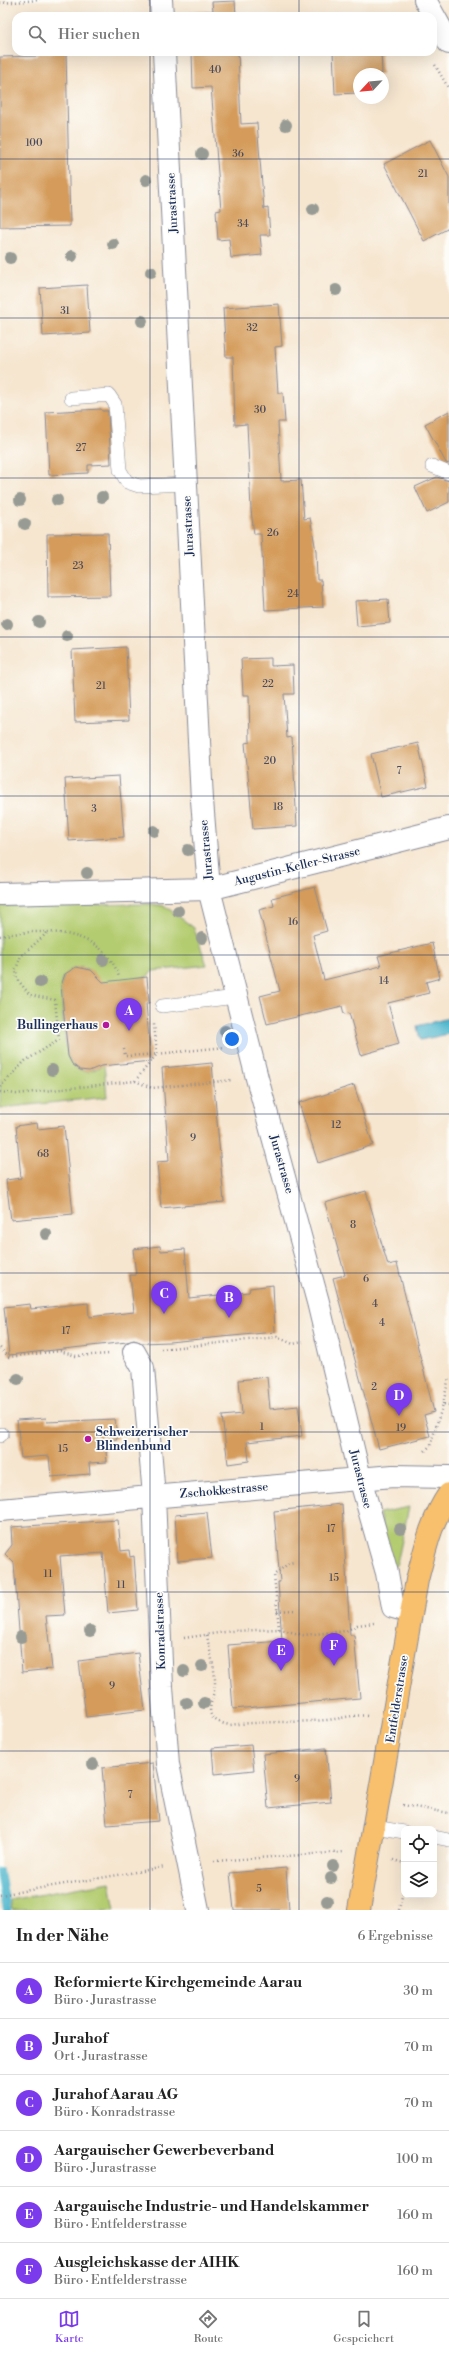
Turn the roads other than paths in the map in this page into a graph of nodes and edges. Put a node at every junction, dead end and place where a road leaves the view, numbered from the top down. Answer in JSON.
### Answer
{"nodes":[{"id":1,"x":161,"y":0,"type":"edge"},
{"id":2,"x":425,"y":0,"type":"edge"},
{"id":3,"x":162,"y":12,"type":"edge"},
{"id":4,"x":432,"y":12,"type":"edge"},
{"id":5,"x":437,"y":22,"type":"edge"},
{"id":6,"x":449,"y":44,"type":"edge"},
{"id":7,"x":164,"y":56,"type":"edge"},
{"id":8,"x":71,"y":398,"type":"dead end"},
{"id":9,"x":432,"y":466,"type":"dead end"},
{"id":10,"x":449,"y":473,"type":"edge"},
{"id":11,"x":186,"y":484,"type":"junction"},
{"id":12,"x":449,"y":828,"type":"edge"},
{"id":13,"x":209,"y":889,"type":"junction"},
{"id":14,"x":0,"y":894,"type":"edge"},
{"id":15,"x":236,"y":997,"type":"junction"},
{"id":16,"x":162,"y":1006,"type":"dead end"},
{"id":17,"x":134,"y":1352,"type":"road end"},
{"id":18,"x":449,"y":1477,"type":"edge"},
{"id":19,"x":360,"y":1478,"type":"junction"},
{"id":20,"x":449,"y":1494,"type":"edge"},
{"id":21,"x":154,"y":1496,"type":"junction"},
{"id":22,"x":0,"y":1510,"type":"edge"},
{"id":23,"x":402,"y":1610,"type":"junction"},
{"id":24,"x":375,"y":1827,"type":"junction"},
{"id":25,"x":401,"y":1831,"type":"edge"},
{"id":26,"x":437,"y":1838,"type":"edge"},
{"id":27,"x":449,"y":1840,"type":"edge"},
{"id":28,"x":198,"y":1910,"type":"edge"},
{"id":29,"x":359,"y":1910,"type":"edge"}],
"edges":[{"from":1,"to":3,"type":"street"},
{"from":2,"to":4,"type":"street"},
{"from":5,"to":6,"type":"street"},
{"from":7,"to":11,"type":"street","name":"Jurastrasse"},
{"from":8,"to":11,"type":"lane"},
{"from":9,"to":10,"type":"lane"},
{"from":11,"to":13,"type":"street","name":"Jurastrasse"},
{"from":12,"to":13,"type":"street","name":"Augustin-Keller-Strasse"},
{"from":13,"to":14,"type":"street","name":"Augustin-Keller-Strasse"},
{"from":13,"to":15,"type":"street","name":"Jurastrasse"},
{"from":15,"to":16,"type":"lane"},
{"from":15,"to":19,"type":"street","name":"Jurastrasse"},
{"from":17,"to":21,"type":"street","name":"Konradstrasse"},
{"from":18,"to":19,"type":"street","name":"Zschokkestrasse"},
{"from":19,"to":21,"type":"street","name":"Zschokkestrasse"},
{"from":19,"to":23,"type":"street","name":"Jurastrasse"},
{"from":20,"to":23,"type":"main road","name":"Entfelderstrasse"},
{"from":21,"to":22,"type":"street","name":"Zschokkestrasse"},
{"from":21,"to":28,"type":"street","name":"Konradstrasse"},
{"from":23,"to":24,"type":"main road","name":"Entfelderstrasse"},
{"from":24,"to":25,"type":"lane"},
{"from":24,"to":29,"type":"main road","name":"Entfelderstrasse"},
{"from":26,"to":27,"type":"lane"}]}
